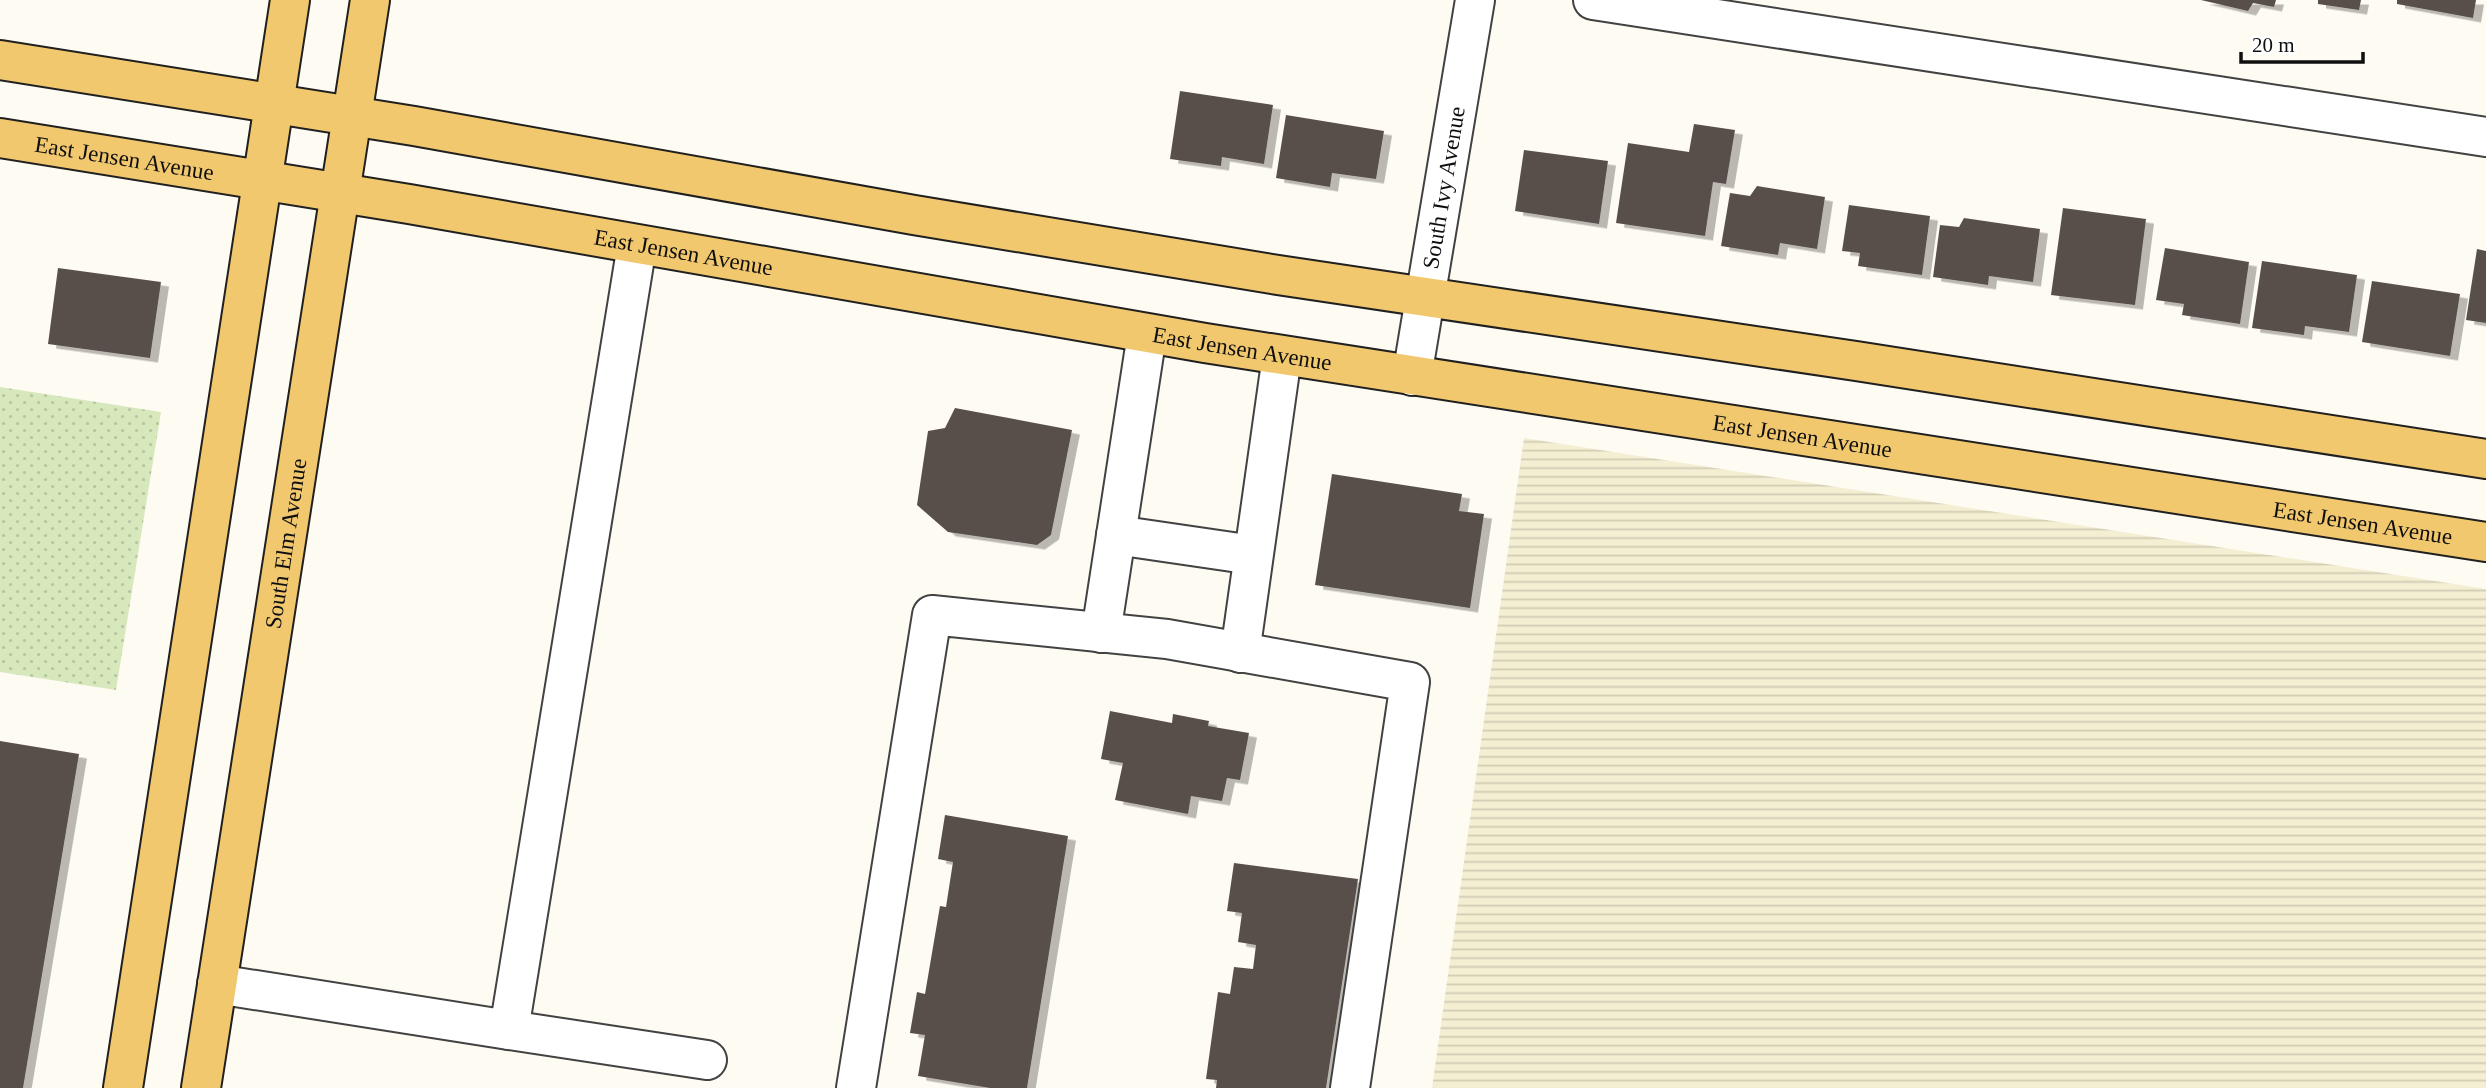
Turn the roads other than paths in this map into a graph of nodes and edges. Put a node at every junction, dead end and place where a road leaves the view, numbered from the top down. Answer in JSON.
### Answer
{"nodes":[{"id":1,"x":290,"y":0,"type":"edge"},
{"id":2,"x":370,"y":0,"type":"edge"},
{"id":3,"x":1475,"y":0,"type":"edge"},
{"id":4,"x":1593,"y":0,"type":"edge"},
{"id":5,"x":0,"y":60,"type":"edge"},
{"id":6,"x":272,"y":104,"type":"junction"},
{"id":7,"x":353,"y":116,"type":"junction"},
{"id":8,"x":2486,"y":137,"type":"edge"},
{"id":9,"x":0,"y":138,"type":"edge"},
{"id":10,"x":262,"y":180,"type":"junction"},
{"id":11,"x":340,"y":192,"type":"junction"},
{"id":12,"x":637,"y":245,"type":"junction"},
{"id":13,"x":1424,"y":299,"type":"junction"},
{"id":14,"x":1147,"y":334,"type":"junction"},
{"id":15,"x":1282,"y":356,"type":"junction"},
{"id":16,"x":1412,"y":376,"type":"junction"},
{"id":17,"x":2486,"y":459,"type":"edge"},
{"id":18,"x":1116,"y":535,"type":"junction"},
{"id":19,"x":2486,"y":542,"type":"edge"},
{"id":20,"x":1253,"y":555,"type":"junction"},
{"id":21,"x":1101,"y":633,"type":"junction"},
{"id":22,"x":1240,"y":653,"type":"junction"},
{"id":23,"x":217,"y":984,"type":"junction"},
{"id":24,"x":509,"y":1030,"type":"junction"},
{"id":25,"x":707,"y":1060,"type":"dead end"},
{"id":26,"x":123,"y":1088,"type":"edge"},
{"id":27,"x":201,"y":1088,"type":"edge"},
{"id":28,"x":856,"y":1088,"type":"edge"},
{"id":29,"x":1350,"y":1088,"type":"edge"}],
"edges":[{"from":1,"to":6,"type":"main road"},
{"from":2,"to":7,"type":"main road","name":"South Elm Avenue"},
{"from":3,"to":13,"type":"street","name":"South Ivy Avenue"},
{"from":4,"to":8,"type":"street"},
{"from":5,"to":6,"type":"main road"},
{"from":6,"to":7,"type":"main road"},
{"from":6,"to":10,"type":"main road"},
{"from":7,"to":11,"type":"main road","name":"South Elm Avenue"},
{"from":7,"to":13,"type":"main road"},
{"from":9,"to":10,"type":"main road","name":"East Jensen Avenue"},
{"from":10,"to":11,"type":"main road","name":"East Jensen Avenue"},
{"from":10,"to":26,"type":"main road"},
{"from":11,"to":12,"type":"main road","name":"East Jensen Avenue"},
{"from":11,"to":23,"type":"main road","name":"South Elm Avenue"},
{"from":12,"to":14,"type":"main road","name":"East Jensen Avenue"},
{"from":12,"to":24,"type":"street"},
{"from":13,"to":16,"type":"street","name":"South Ivy Avenue"},
{"from":13,"to":17,"type":"main road"},
{"from":14,"to":15,"type":"main road","name":"East Jensen Avenue"},
{"from":14,"to":18,"type":"street"},
{"from":15,"to":16,"type":"main road","name":"East Jensen Avenue"},
{"from":15,"to":20,"type":"street"},
{"from":16,"to":19,"type":"main road","name":"East Jensen Avenue"},
{"from":18,"to":20,"type":"street"},
{"from":18,"to":21,"type":"street"},
{"from":20,"to":22,"type":"street"},
{"from":21,"to":22,"type":"street"},
{"from":21,"to":28,"type":"street"},
{"from":22,"to":29,"type":"street"},
{"from":23,"to":24,"type":"street"},
{"from":23,"to":27,"type":"main road","name":"South Elm Avenue"},
{"from":24,"to":25,"type":"street"}]}
